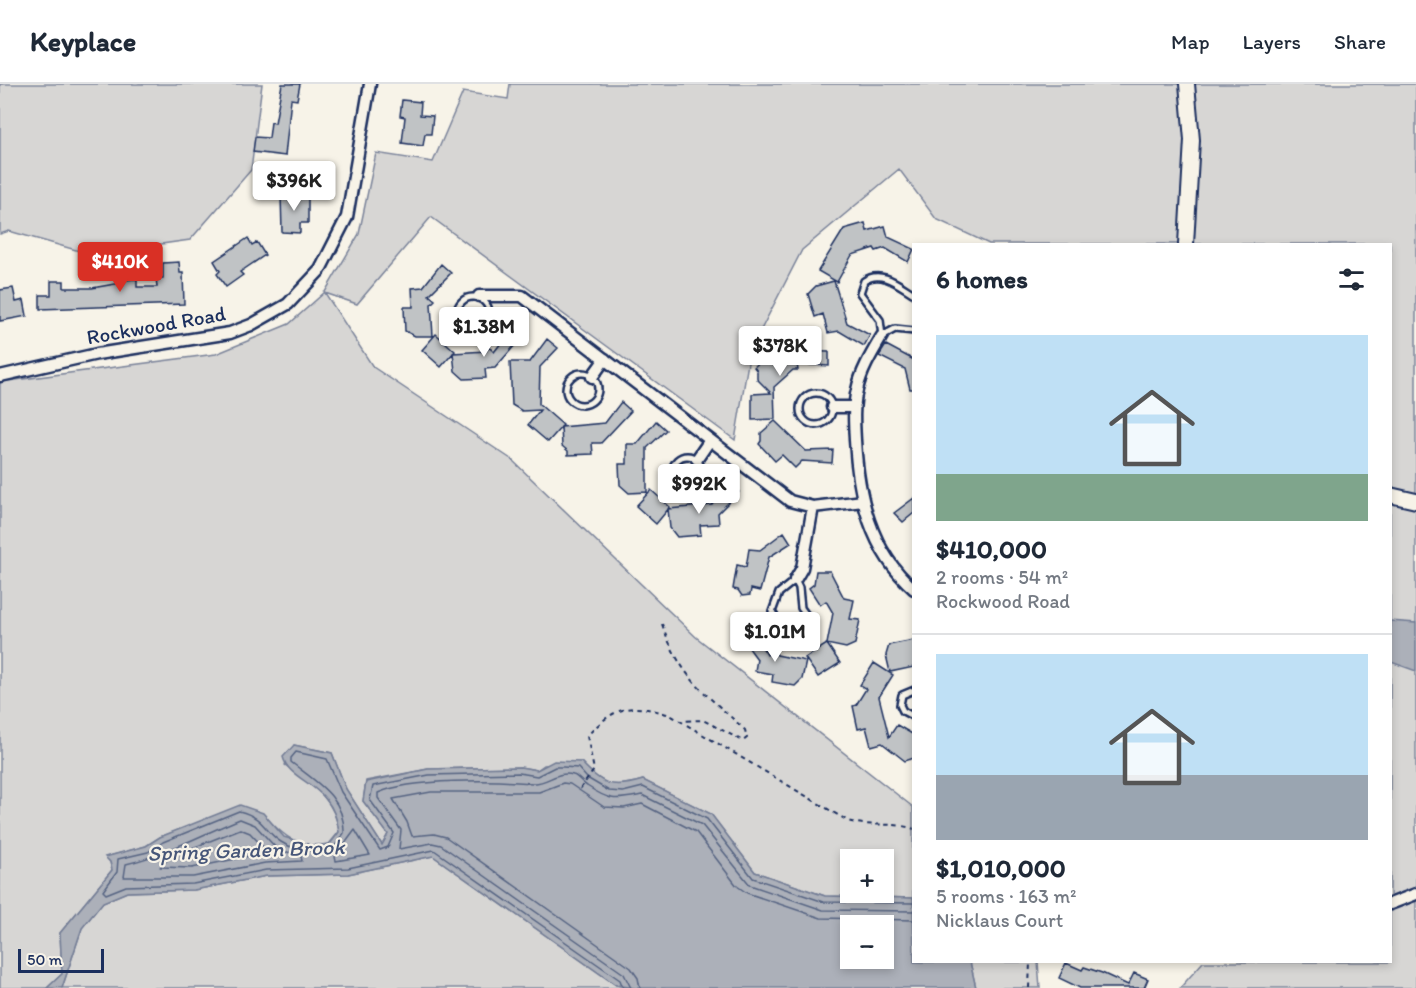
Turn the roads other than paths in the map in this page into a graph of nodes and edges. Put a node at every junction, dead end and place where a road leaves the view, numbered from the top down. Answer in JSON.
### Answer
{"nodes":[{"id":1,"x":370,"y":84,"type":"edge"},
{"id":2,"x":1187,"y":84,"type":"edge"},
{"id":3,"x":1186,"y":243,"type":"edge"},
{"id":4,"x":912,"y":293,"type":"edge"},
{"id":5,"x":479,"y":296,"type":"junction"},
{"id":6,"x":912,"y":331,"type":"edge"},
{"id":7,"x":882,"y":336,"type":"junction"},
{"id":8,"x":605,"y":359,"type":"junction"},
{"id":9,"x":0,"y":376,"type":"edge"},
{"id":10,"x":592,"y":377,"type":"junction"},
{"id":11,"x":832,"y":407,"type":"junction"},
{"id":12,"x":854,"y":407,"type":"junction"},
{"id":13,"x":710,"y":440,"type":"junction"},
{"id":14,"x":697,"y":459,"type":"junction"},
{"id":15,"x":1392,"y":495,"type":"edge"},
{"id":16,"x":863,"y":501,"type":"junction"},
{"id":17,"x":1416,"y":501,"type":"edge"},
{"id":18,"x":813,"y":507,"type":"junction"},
{"id":19,"x":795,"y":580,"type":"junction"},
{"id":20,"x":911,"y":582,"type":"edge"},
{"id":21,"x":912,"y":691,"type":"edge"},
{"id":22,"x":912,"y":716,"type":"edge"},
{"id":23,"x":1416,"y":894,"type":"edge"},
{"id":24,"x":1392,"y":903,"type":"edge"}],
"edges":[{"from":1,"to":9,"type":"street","name":"Rockwood Road"},
{"from":2,"to":3,"type":"street"},
{"from":4,"to":7,"type":"lane"},
{"from":5,"to":5,"type":"lane"},
{"from":5,"to":8,"type":"street"},
{"from":6,"to":7,"type":"lane"},
{"from":7,"to":12,"type":"street"},
{"from":8,"to":10,"type":"street"},
{"from":8,"to":13,"type":"street"},
{"from":10,"to":10,"type":"lane"},
{"from":11,"to":11,"type":"lane"},
{"from":11,"to":12,"type":"street"},
{"from":12,"to":16,"type":"street"},
{"from":13,"to":14,"type":"street"},
{"from":13,"to":18,"type":"street"},
{"from":14,"to":14,"type":"lane"},
{"from":15,"to":17,"type":"street"},
{"from":16,"to":18,"type":"street"},
{"from":16,"to":20,"type":"street"},
{"from":18,"to":19,"type":"street"},
{"from":19,"to":19,"type":"lane"},
{"from":21,"to":22,"type":"lane"},
{"from":23,"to":24,"type":"street"}]}
